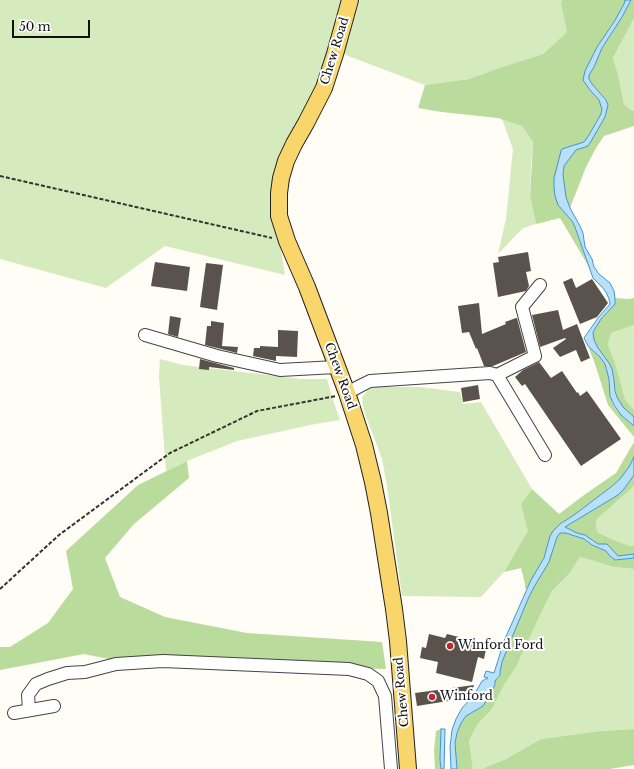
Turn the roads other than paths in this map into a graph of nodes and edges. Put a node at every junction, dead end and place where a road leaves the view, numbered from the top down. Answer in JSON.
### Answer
{"nodes":[{"id":1,"x":350,"y":0,"type":"edge"},
{"id":2,"x":540,"y":285,"type":"dead end"},
{"id":3,"x":144,"y":335,"type":"dead end"},
{"id":4,"x":336,"y":367,"type":"junction"},
{"id":5,"x":497,"y":375,"type":"junction"},
{"id":6,"x":347,"y":393,"type":"junction"},
{"id":7,"x":545,"y":456,"type":"dead end"},
{"id":8,"x":54,"y":706,"type":"dead end"},
{"id":9,"x":29,"y":710,"type":"junction"},
{"id":10,"x":14,"y":713,"type":"dead end"},
{"id":11,"x":392,"y":769,"type":"edge"},
{"id":12,"x":408,"y":769,"type":"edge"}],
"edges":[{"from":1,"to":4,"type":"main road","name":"Chew Road"},
{"from":2,"to":5,"type":"lane"},
{"from":3,"to":4,"type":"lane"},
{"from":4,"to":6,"type":"main road","name":"Chew Road"},
{"from":5,"to":6,"type":"lane"},
{"from":5,"to":7,"type":"lane"},
{"from":6,"to":12,"type":"main road","name":"Chew Road"},
{"from":8,"to":9,"type":"lane"},
{"from":9,"to":10,"type":"lane"},
{"from":9,"to":11,"type":"lane"}]}
